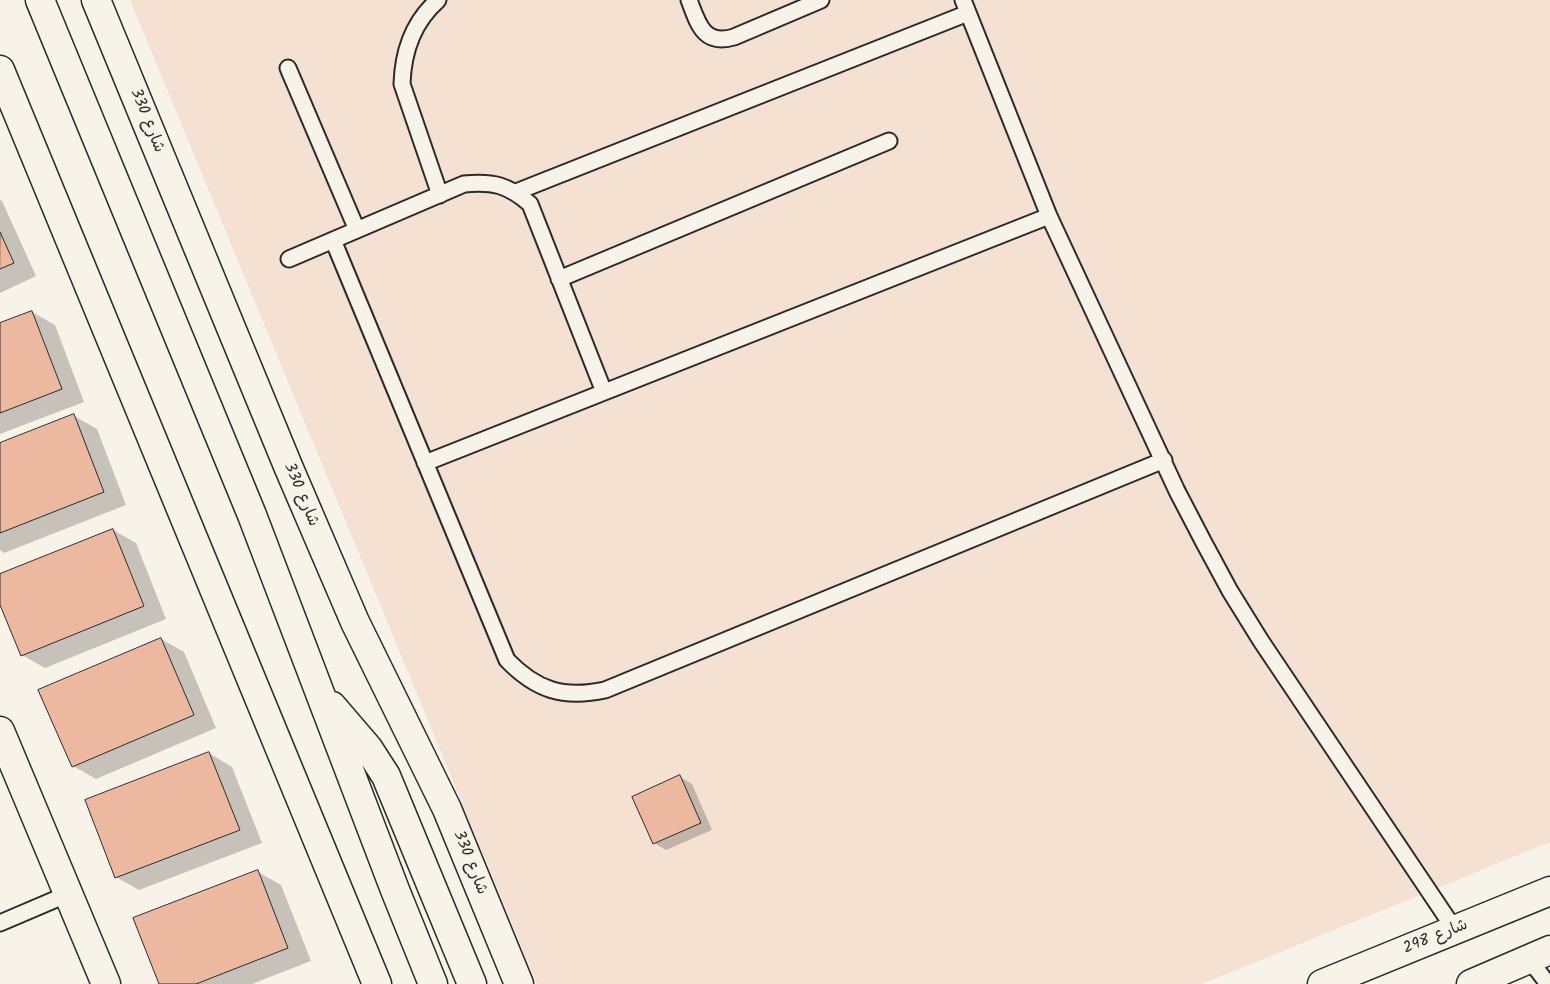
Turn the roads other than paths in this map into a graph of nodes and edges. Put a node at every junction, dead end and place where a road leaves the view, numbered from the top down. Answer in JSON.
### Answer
{"nodes":[{"id":1,"x":40,"y":0,"type":"edge"},
{"id":2,"x":96,"y":0,"type":"edge"},
{"id":3,"x":438,"y":0,"type":"edge"},
{"id":4,"x":689,"y":0,"type":"edge"},
{"id":5,"x":821,"y":0,"type":"edge"},
{"id":6,"x":966,"y":6,"type":"edge"},
{"id":7,"x":288,"y":68,"type":"dead end"},
{"id":8,"x":0,"y":70,"type":"edge"},
{"id":9,"x":889,"y":140,"type":"dead end"},
{"id":10,"x":516,"y":192,"type":"junction"},
{"id":11,"x":440,"y":195,"type":"junction"},
{"id":12,"x":1049,"y":216,"type":"junction"},
{"id":13,"x":357,"y":230,"type":"junction"},
{"id":14,"x":333,"y":240,"type":"junction"},
{"id":15,"x":289,"y":259,"type":"dead end"},
{"id":16,"x":560,"y":279,"type":"junction"},
{"id":17,"x":604,"y":392,"type":"junction"},
{"id":18,"x":1164,"y":460,"type":"junction"},
{"id":19,"x":425,"y":463,"type":"junction"},
{"id":20,"x":321,"y":694,"type":"junction"},
{"id":21,"x":0,"y":731,"type":"edge"},
{"id":22,"x":1550,"y":891,"type":"edge"},
{"id":23,"x":68,"y":894,"type":"junction"},
{"id":24,"x":0,"y":924,"type":"edge"},
{"id":25,"x":1455,"y":930,"type":"junction"},
{"id":26,"x":1539,"y":954,"type":"edge"},
{"id":27,"x":1326,"y":983,"type":"edge"},
{"id":28,"x":106,"y":984,"type":"edge"},
{"id":29,"x":378,"y":984,"type":"edge"},
{"id":30,"x":433,"y":984,"type":"edge"},
{"id":31,"x":472,"y":984,"type":"edge"},
{"id":32,"x":520,"y":984,"type":"edge"},
{"id":33,"x":1471,"y":984,"type":"edge"},
{"id":34,"x":1548,"y":984,"type":"edge"}],
"edges":[{"from":1,"to":20,"type":"street"},
{"from":2,"to":32,"type":"street","name":"شارع 330"},
{"from":3,"to":11,"type":"lane"},
{"from":4,"to":5,"type":"lane"},
{"from":6,"to":10,"type":"lane"},
{"from":6,"to":12,"type":"lane"},
{"from":7,"to":13,"type":"lane"},
{"from":8,"to":29,"type":"street"},
{"from":9,"to":16,"type":"lane"},
{"from":10,"to":11,"type":"lane"},
{"from":10,"to":16,"type":"lane"},
{"from":11,"to":13,"type":"lane"},
{"from":12,"to":17,"type":"lane"},
{"from":12,"to":18,"type":"lane"},
{"from":13,"to":14,"type":"lane"},
{"from":14,"to":15,"type":"lane"},
{"from":14,"to":19,"type":"lane"},
{"from":16,"to":17,"type":"lane"},
{"from":17,"to":19,"type":"lane"},
{"from":18,"to":19,"type":"lane"},
{"from":18,"to":25,"type":"lane"},
{"from":20,"to":30,"type":"street"},
{"from":20,"to":31,"type":"street"},
{"from":21,"to":23,"type":"street"},
{"from":22,"to":25,"type":"street","name":"شارع 298"},
{"from":23,"to":24,"type":"lane"},
{"from":23,"to":28,"type":"street"},
{"from":25,"to":27,"type":"street","name":"شارع 298"},
{"from":26,"to":33,"type":"street"},
{"from":26,"to":34,"type":"lane"}]}
